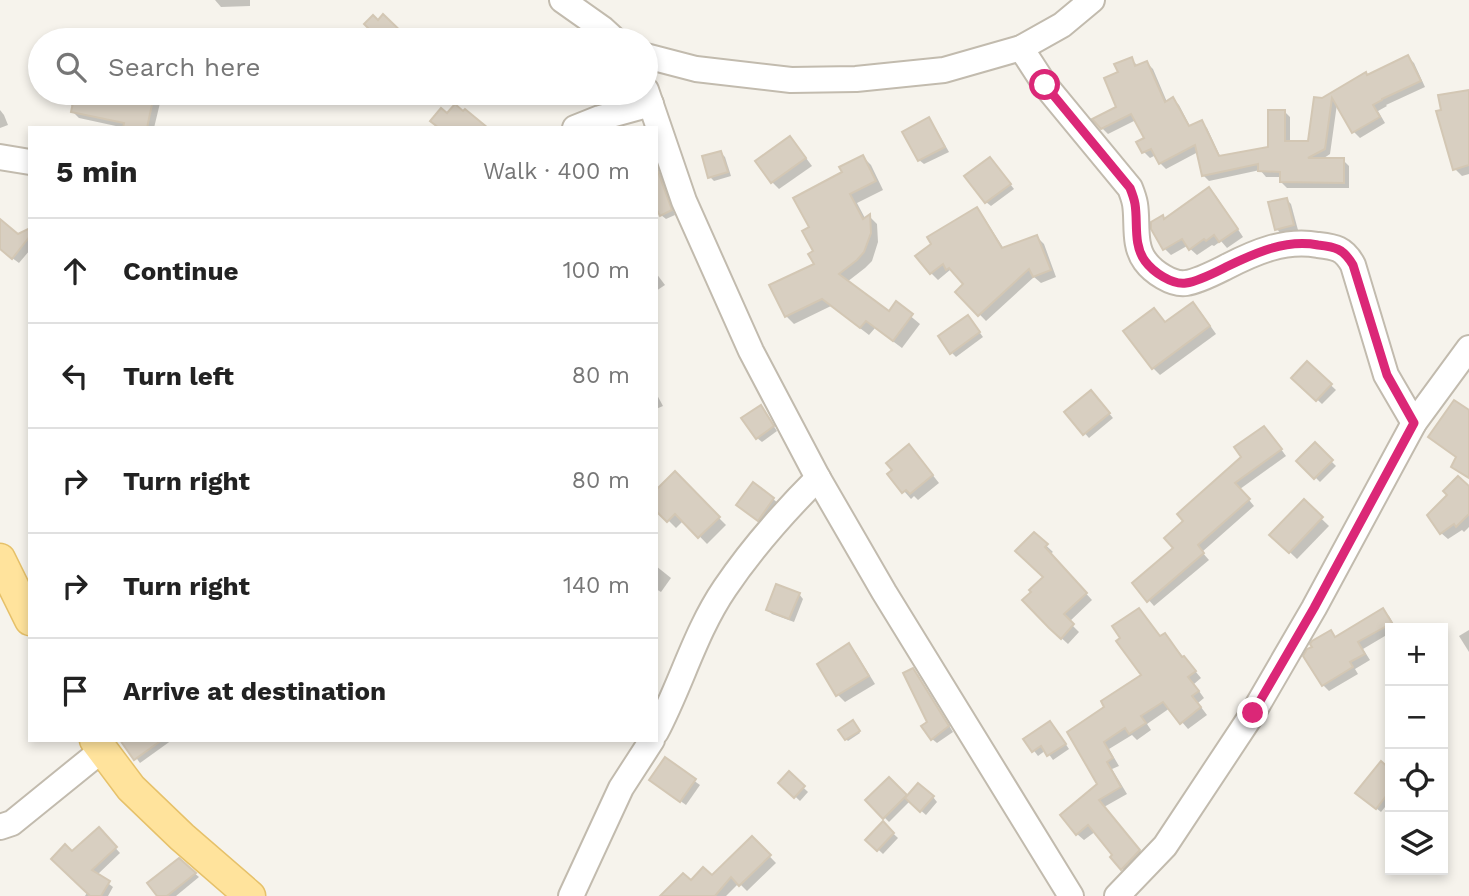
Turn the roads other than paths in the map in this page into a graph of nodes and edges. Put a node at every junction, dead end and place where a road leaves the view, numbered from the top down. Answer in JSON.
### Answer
{"nodes":[{"id":1,"x":562,"y":0,"type":"edge"},
{"id":2,"x":1092,"y":0,"type":"edge"},
{"id":3,"x":602,"y":28,"type":"edge"},
{"id":4,"x":1021,"y":48,"type":"junction"},
{"id":5,"x":658,"y":59,"type":"edge"},
{"id":6,"x":630,"y":105,"type":"edge"},
{"id":7,"x":651,"y":105,"type":"edge"},
{"id":8,"x":580,"y":126,"type":"edge"},
{"id":9,"x":657,"y":126,"type":"edge"},
{"id":10,"x":658,"y":128,"type":"edge"},
{"id":11,"x":0,"y":157,"type":"edge"},
{"id":12,"x":28,"y":162,"type":"edge"},
{"id":13,"x":1469,"y":348,"type":"edge"},
{"id":14,"x":1414,"y":423,"type":"junction"},
{"id":15,"x":818,"y":478,"type":"junction"},
{"id":16,"x":0,"y":559,"type":"edge"},
{"id":17,"x":26,"y":602,"type":"edge"},
{"id":18,"x":658,"y":728,"type":"edge"},
{"id":19,"x":651,"y":742,"type":"edge"},
{"id":20,"x":99,"y":745,"type":"edge"},
{"id":21,"x":0,"y":827,"type":"edge"},
{"id":22,"x":250,"y":896,"type":"edge"},
{"id":23,"x":571,"y":896,"type":"edge"},
{"id":24,"x":1071,"y":896,"type":"edge"},
{"id":25,"x":1117,"y":896,"type":"edge"}],
"edges":[{"from":1,"to":3,"type":"street"},
{"from":2,"to":4,"type":"street"},
{"from":4,"to":5,"type":"street"},
{"from":4,"to":14,"type":"street"},
{"from":6,"to":8,"type":"street"},
{"from":7,"to":9,"type":"street"},
{"from":10,"to":15,"type":"street"},
{"from":11,"to":12,"type":"street"},
{"from":13,"to":14,"type":"street"},
{"from":14,"to":25,"type":"street"},
{"from":15,"to":18,"type":"street"},
{"from":15,"to":24,"type":"street"},
{"from":16,"to":17,"type":"main road"},
{"from":19,"to":23,"type":"street"},
{"from":20,"to":21,"type":"street"},
{"from":20,"to":22,"type":"main road"}]}
